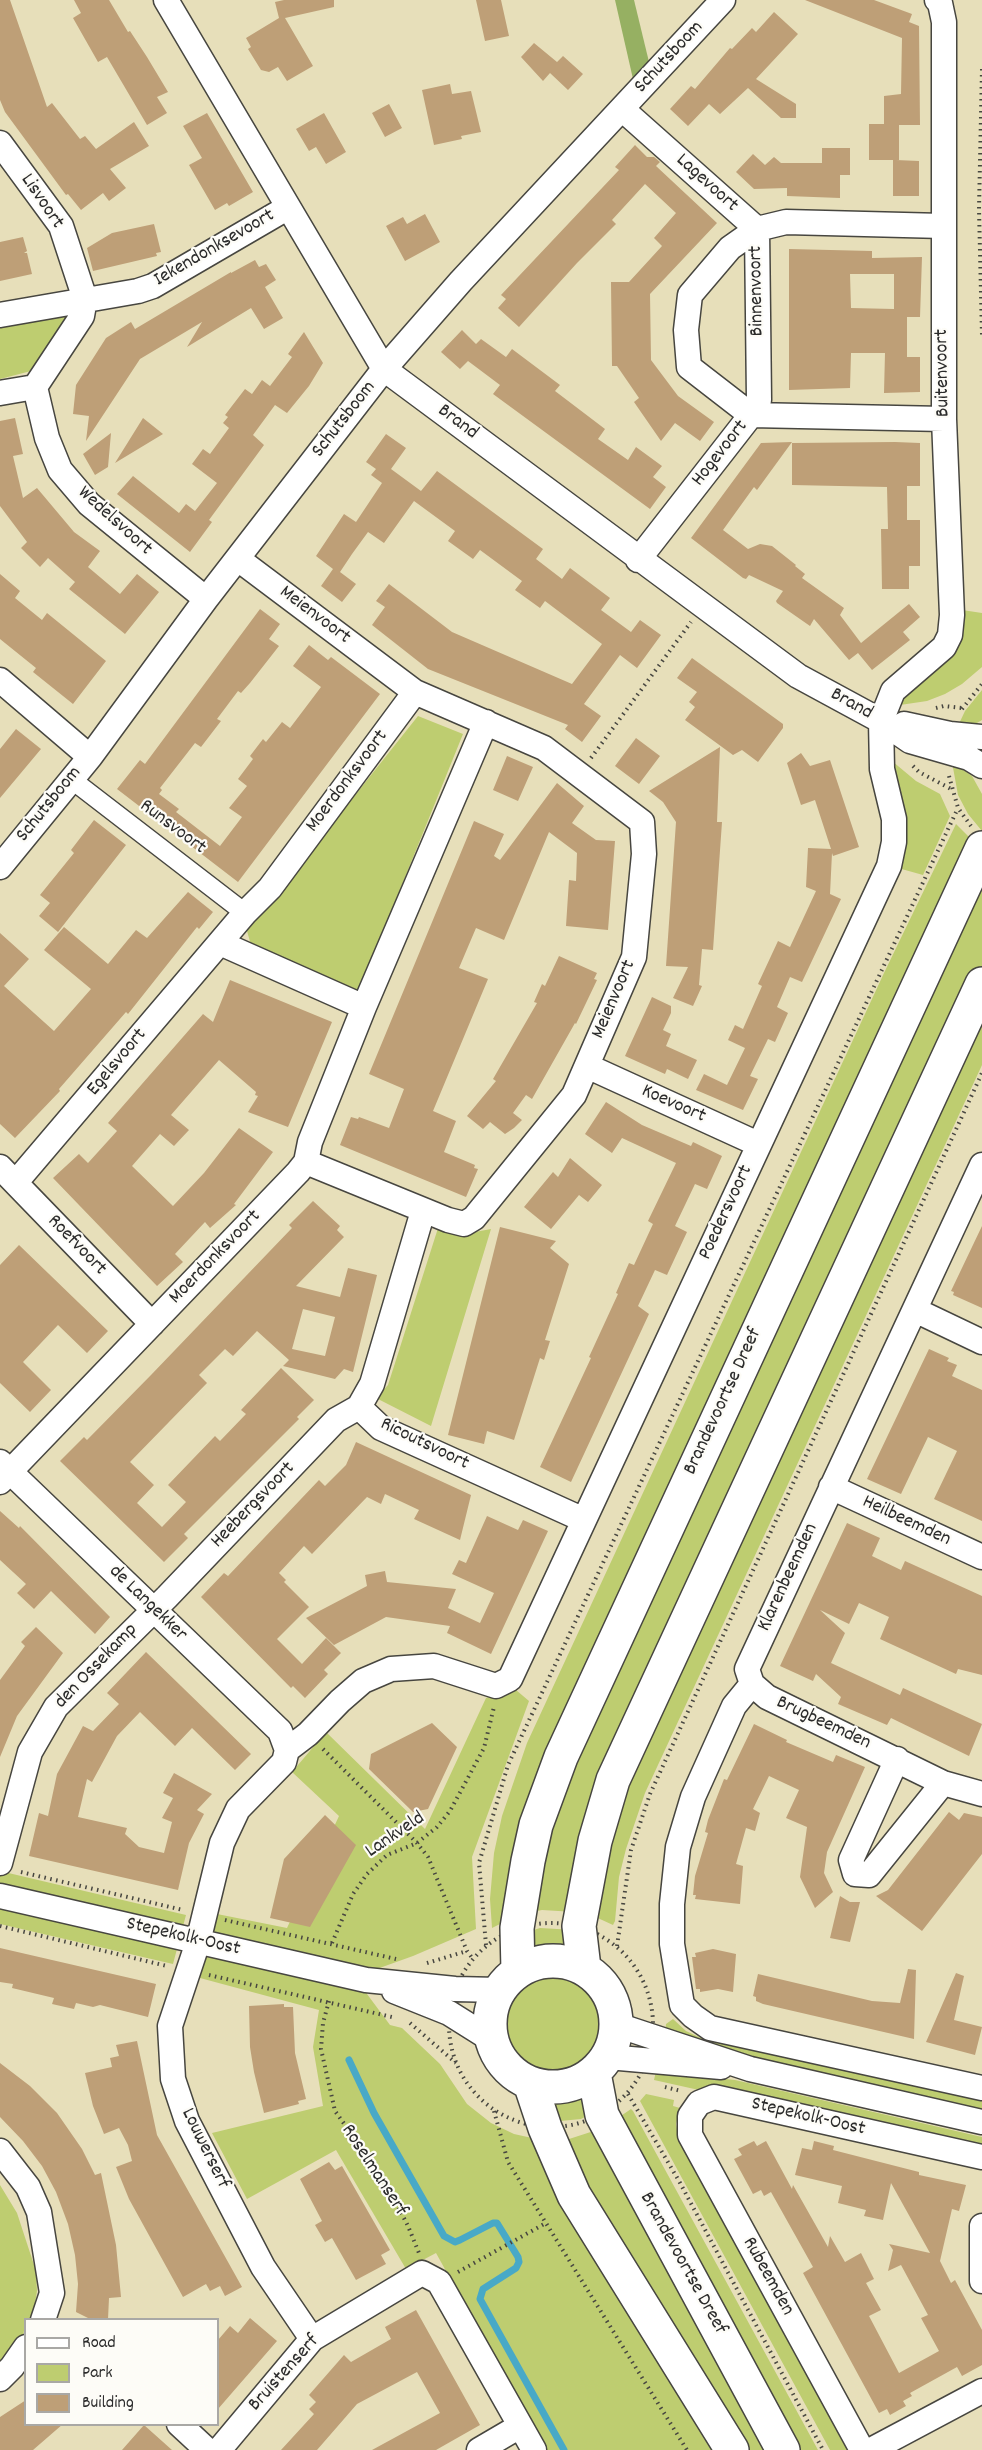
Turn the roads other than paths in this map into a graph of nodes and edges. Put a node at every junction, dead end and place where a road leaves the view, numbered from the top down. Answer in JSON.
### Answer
{"nodes":[{"id":1,"x":166,"y":0,"type":"edge"},
{"id":2,"x":723,"y":0,"type":"edge"},
{"id":3,"x":937,"y":0,"type":"edge"},
{"id":4,"x":622,"y":109,"type":"junction"},
{"id":5,"x":0,"y":143,"type":"edge"},
{"id":6,"x":287,"y":208,"type":"junction"},
{"id":7,"x":943,"y":226,"type":"junction"},
{"id":8,"x":757,"y":229,"type":"junction"},
{"id":9,"x":85,"y":299,"type":"junction"},
{"id":10,"x":0,"y":315,"type":"edge"},
{"id":11,"x":384,"y":369,"type":"junction"},
{"id":12,"x":35,"y":387,"type":"junction"},
{"id":13,"x":0,"y":393,"type":"edge"},
{"id":14,"x":751,"y":415,"type":"junction"},
{"id":15,"x":944,"y":419,"type":"junction"},
{"id":16,"x":238,"y":559,"type":"junction"},
{"id":17,"x":639,"y":560,"type":"junction"},
{"id":18,"x":206,"y":599,"type":"junction"},
{"id":19,"x":0,"y":680,"type":"edge"},
{"id":20,"x":415,"y":692,"type":"junction"},
{"id":21,"x":880,"y":721,"type":"junction"},
{"id":22,"x":486,"y":722,"type":"junction"},
{"id":23,"x":982,"y":737,"type":"edge"},
{"id":24,"x":90,"y":757,"type":"junction"},
{"id":25,"x":982,"y":766,"type":"edge"},
{"id":26,"x":71,"y":779,"type":"junction"},
{"id":27,"x":978,"y":838,"type":"edge"},
{"id":28,"x":0,"y":867,"type":"edge"},
{"id":29,"x":246,"y":913,"type":"junction"},
{"id":30,"x":220,"y":943,"type":"junction"},
{"id":31,"x":982,"y":984,"type":"edge"},
{"id":32,"x":364,"y":1007,"type":"junction"},
{"id":33,"x":587,"y":1066,"type":"junction"},
{"id":34,"x":759,"y":1144,"type":"junction"},
{"id":35,"x":306,"y":1162,"type":"junction"},
{"id":36,"x":982,"y":1165,"type":"edge"},
{"id":37,"x":8,"y":1175,"type":"edge"},
{"id":38,"x":423,"y":1211,"type":"junction"},
{"id":39,"x":915,"y":1310,"type":"junction"},
{"id":40,"x":152,"y":1324,"type":"junction"},
{"id":41,"x":982,"y":1342,"type":"edge"},
{"id":42,"x":358,"y":1407,"type":"junction"},
{"id":43,"x":3,"y":1472,"type":"edge"},
{"id":44,"x":831,"y":1487,"type":"junction"},
{"id":45,"x":584,"y":1520,"type":"junction"},
{"id":46,"x":982,"y":1557,"type":"edge"},
{"id":47,"x":153,"y":1611,"type":"junction"},
{"id":48,"x":752,"y":1684,"type":"junction"},
{"id":49,"x":287,"y":1750,"type":"junction"},
{"id":50,"x":897,"y":1759,"type":"junction"},
{"id":51,"x":943,"y":1783,"type":"junction"},
{"id":52,"x":982,"y":1794,"type":"edge"},
{"id":53,"x":0,"y":1863,"type":"edge"},
{"id":54,"x":0,"y":1896,"type":"edge"},
{"id":55,"x":198,"y":1942,"type":"junction"},
{"id":56,"x":584,"y":1968,"type":"junction"},
{"id":57,"x":366,"y":1980,"type":"junction"},
{"id":58,"x":509,"y":1981,"type":"junction"},
{"id":59,"x":617,"y":2025,"type":"junction"},
{"id":60,"x":492,"y":2040,"type":"junction"},
{"id":61,"x":601,"y":2065,"type":"junction"},
{"id":62,"x":750,"y":2069,"type":"junction"},
{"id":63,"x":530,"y":2083,"type":"junction"},
{"id":64,"x":982,"y":2088,"type":"edge"},
{"id":65,"x":699,"y":2103,"type":"joint"},
{"id":66,"x":982,"y":2122,"type":"edge"},
{"id":67,"x":1,"y":2153,"type":"edge"},
{"id":68,"x":982,"y":2157,"type":"edge"},
{"id":69,"x":982,"y":2226,"type":"edge"},
{"id":70,"x":982,"y":2281,"type":"edge"},
{"id":71,"x":45,"y":2318,"type":"edge"},
{"id":72,"x":312,"y":2339,"type":"junction"},
{"id":73,"x":24,"y":2350,"type":"edge"},
{"id":74,"x":0,"y":2379,"type":"edge"},
{"id":75,"x":982,"y":2391,"type":"edge"},
{"id":76,"x":181,"y":2426,"type":"edge"},
{"id":77,"x":520,"y":2426,"type":"junction"},
{"id":78,"x":207,"y":2450,"type":"edge"},
{"id":79,"x":219,"y":2450,"type":"edge"},
{"id":80,"x":479,"y":2450,"type":"edge"},
{"id":81,"x":534,"y":2450,"type":"edge"},
{"id":82,"x":732,"y":2450,"type":"edge"},
{"id":83,"x":783,"y":2450,"type":"edge"},
{"id":84,"x":862,"y":2450,"type":"edge"},
{"id":85,"x":871,"y":2450,"type":"edge"}],
"edges":[{"from":1,"to":6,"type":"street","name":"Brand"},
{"from":2,"to":4,"type":"street","name":"Schutsboom"},
{"from":3,"to":7,"type":"street","name":"Buitenvoort"},
{"from":4,"to":8,"type":"street","name":"Lagevoort"},
{"from":4,"to":11,"type":"street","name":"Schutsboom"},
{"from":5,"to":9,"type":"street","name":"Lisvoort"},
{"from":6,"to":9,"type":"street","name":"Iekendonksevoort"},
{"from":6,"to":11,"type":"street","name":"Brand"},
{"from":7,"to":8,"type":"street"},
{"from":7,"to":15,"type":"street","name":"Buitenvoort"},
{"from":8,"to":14,"type":"street","name":"Binnenvoort"},
{"from":8,"to":14,"type":"street","name":"Binnenvoort"},
{"from":9,"to":10,"type":"street","name":"Iekendonksevoort"},
{"from":9,"to":12,"type":"street"},
{"from":11,"to":16,"type":"street","name":"Schutsboom"},
{"from":11,"to":17,"type":"street","name":"Brand"},
{"from":12,"to":13,"type":"street"},
{"from":12,"to":18,"type":"street","name":"Wedelsvoort"},
{"from":14,"to":15,"type":"street","name":"Hogevoort"},
{"from":14,"to":17,"type":"street","name":"Hogevoort"},
{"from":15,"to":21,"type":"street","name":"Buitenvoort"},
{"from":16,"to":18,"type":"street","name":"Schutsboom"},
{"from":16,"to":20,"type":"street","name":"Meienvoort"},
{"from":17,"to":21,"type":"street","name":"Brand"},
{"from":18,"to":24,"type":"street","name":"Schutsboom"},
{"from":19,"to":24,"type":"street"},
{"from":20,"to":22,"type":"street","name":"Meienvoort"},
{"from":20,"to":29,"type":"street","name":"Moerdonksvoort"},
{"from":21,"to":23,"type":"street","name":"Brand"},
{"from":21,"to":25,"type":"street","name":"Brand"},
{"from":21,"to":34,"type":"street","name":"Poedersvoort"},
{"from":22,"to":32,"type":"street","name":"Moerdonksvoort"},
{"from":22,"to":33,"type":"street","name":"Meienvoort"},
{"from":24,"to":26,"type":"street","name":"Schutsboom"},
{"from":26,"to":28,"type":"street","name":"Schutsboom"},
{"from":26,"to":29,"type":"street","name":"Runsvoort"},
{"from":27,"to":58,"type":"main road","name":"Brandevoortse Dreef"},
{"from":29,"to":30,"type":"street","name":"Moerdonksvoort"},
{"from":30,"to":32,"type":"street"},
{"from":30,"to":37,"type":"street","name":"Egelsvoort"},
{"from":31,"to":56,"type":"main road"},
{"from":32,"to":35,"type":"street","name":"Moerdonksvoort"},
{"from":33,"to":34,"type":"street","name":"Koevoort"},
{"from":33,"to":38,"type":"street","name":"Meienvoort"},
{"from":34,"to":45,"type":"street","name":"Poedersvoort"},
{"from":35,"to":38,"type":"street"},
{"from":35,"to":40,"type":"street","name":"Moerdonksvoort"},
{"from":36,"to":39,"type":"street","name":"Klarenbeemden"},
{"from":37,"to":40,"type":"street","name":"Roefvoort"},
{"from":38,"to":42,"type":"street","name":"Ricoutsvoort"},
{"from":39,"to":41,"type":"street"},
{"from":39,"to":44,"type":"street","name":"Klarenbeemden"},
{"from":40,"to":43,"type":"street","name":"Moerdonksvoort"},
{"from":42,"to":45,"type":"street","name":"Ricoutsvoort"},
{"from":42,"to":47,"type":"street","name":"Heebergsvoort"},
{"from":43,"to":47,"type":"street","name":"de Langekker"},
{"from":44,"to":46,"type":"street","name":"Heilbeemden"},
{"from":44,"to":48,"type":"street","name":"Klarenbeemden"},
{"from":45,"to":49,"type":"street","name":"Poedersvoort"},
{"from":47,"to":49,"type":"street","name":"de Langekker"},
{"from":47,"to":53,"type":"street","name":"den Ossekamp"},
{"from":48,"to":50,"type":"street","name":"Brugbeemden"},
{"from":48,"to":64,"type":"street"},
{"from":49,"to":55,"type":"street","name":"Louwerserf"},
{"from":50,"to":51,"type":"street","name":"Brugbeemden"},
{"from":50,"to":51,"type":"street"},
{"from":51,"to":52,"type":"street","name":"Brugbeemden"},
{"from":54,"to":55,"type":"street","name":"Stepekolk-Oost"},
{"from":55,"to":57,"type":"street","name":"Stepekolk-Oost"},
{"from":55,"to":72,"type":"street","name":"Louwerserf"},
{"from":56,"to":58,"type":"main road"},
{"from":56,"to":59,"type":"main road"},
{"from":57,"to":58,"type":"street","name":"Stepekolk-Oost"},
{"from":57,"to":60,"type":"street","name":"Stepekolk-Oost"},
{"from":58,"to":60,"type":"main road"},
{"from":59,"to":61,"type":"main road"},
{"from":59,"to":62,"type":"street","name":"Stepekolk-Oost"},
{"from":60,"to":63,"type":"main road"},
{"from":61,"to":62,"type":"street","name":"Stepekolk-Oost"},
{"from":61,"to":63,"type":"main road"},
{"from":61,"to":83,"type":"main road","name":"Brandevoortse Dreef"},
{"from":62,"to":66,"type":"street","name":"Stepekolk-Oost"},
{"from":63,"to":82,"type":"main road"},
{"from":65,"to":68,"type":"street","name":"Stepekolk-Oost"},
{"from":65,"to":84,"type":"street","name":"Rubeemden"},
{"from":67,"to":71,"type":"street"},
{"from":69,"to":70,"type":"street"},
{"from":72,"to":77,"type":"street","name":"Bruistenserf"},
{"from":72,"to":79,"type":"street","name":"Bruistenserf"},
{"from":73,"to":74,"type":"street"},
{"from":75,"to":85,"type":"street"},
{"from":76,"to":78,"type":"street"},
{"from":77,"to":80,"type":"street"},
{"from":77,"to":81,"type":"street"}]}
